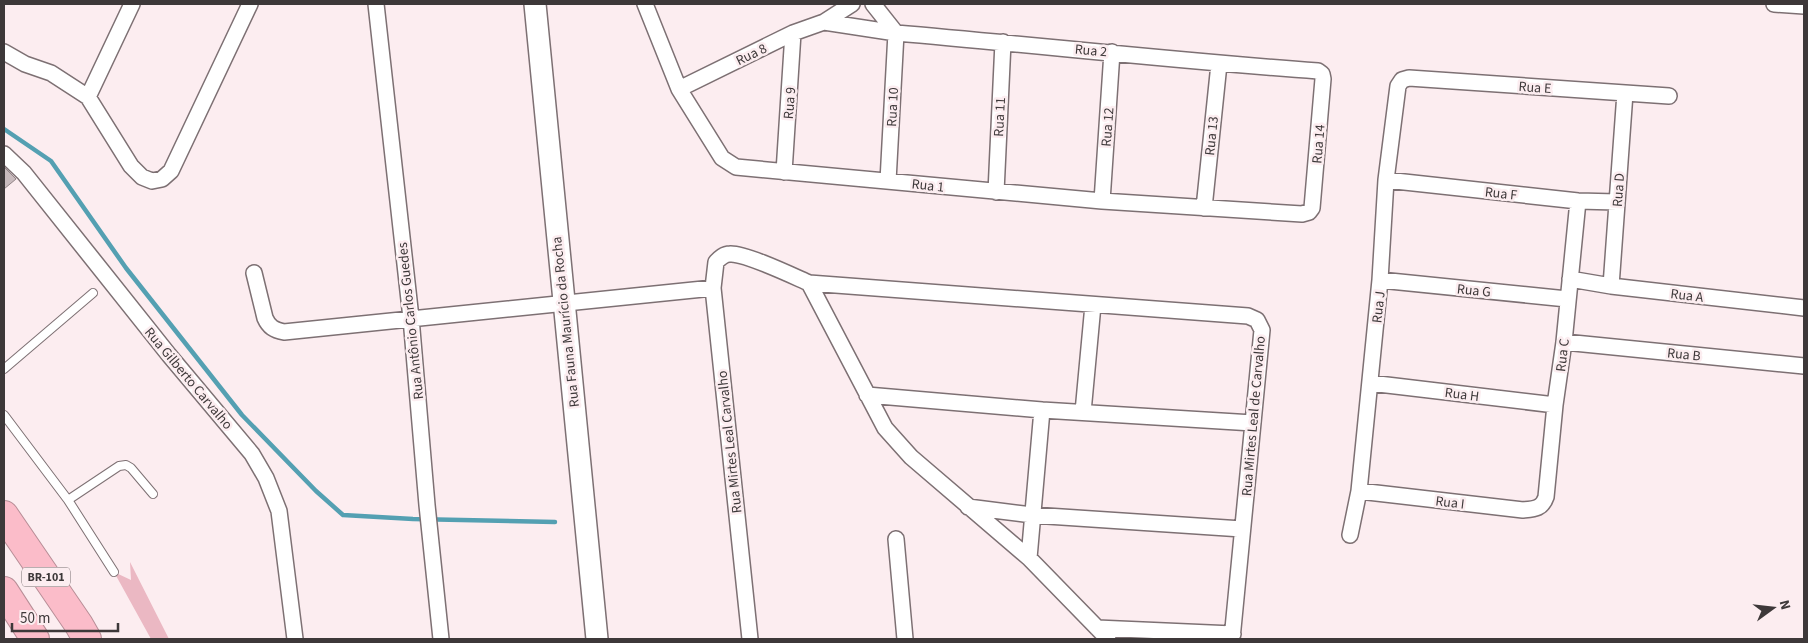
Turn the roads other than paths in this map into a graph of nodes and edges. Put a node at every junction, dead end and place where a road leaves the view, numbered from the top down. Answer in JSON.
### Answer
{"nodes":[{"id":1,"x":132,"y":4,"type":"edge"},
{"id":2,"x":250,"y":4,"type":"edge"},
{"id":3,"x":376,"y":4,"type":"edge"},
{"id":4,"x":535,"y":4,"type":"edge"},
{"id":5,"x":645,"y":4,"type":"edge"},
{"id":6,"x":852,"y":4,"type":"edge"},
{"id":7,"x":873,"y":4,"type":"edge"},
{"id":8,"x":1774,"y":4,"type":"edge"},
{"id":9,"x":1804,"y":6,"type":"edge"},
{"id":10,"x":824,"y":22,"type":"junction"},
{"id":11,"x":793,"y":34,"type":"junction"},
{"id":12,"x":896,"y":34,"type":"junction"},
{"id":13,"x":1003,"y":42,"type":"junction"},
{"id":14,"x":4,"y":52,"type":"edge"},
{"id":15,"x":1112,"y":52,"type":"junction"},
{"id":16,"x":1219,"y":64,"type":"junction"},
{"id":17,"x":1322,"y":74,"type":"joint"},
{"id":18,"x":1402,"y":80,"type":"joint"},
{"id":19,"x":679,"y":89,"type":"junction"},
{"id":20,"x":1625,"y":93,"type":"junction"},
{"id":21,"x":1669,"y":96,"type":"dead end"},
{"id":22,"x":88,"y":97,"type":"junction"},
{"id":23,"x":4,"y":154,"type":"edge"},
{"id":24,"x":784,"y":172,"type":"junction"},
{"id":25,"x":1386,"y":180,"type":"junction"},
{"id":26,"x":888,"y":181,"type":"junction"},
{"id":27,"x":996,"y":192,"type":"junction"},
{"id":28,"x":1102,"y":201,"type":"junction"},
{"id":29,"x":1578,"y":201,"type":"junction"},
{"id":30,"x":1617,"y":202,"type":"junction"},
{"id":31,"x":1204,"y":208,"type":"junction"},
{"id":32,"x":1309,"y":212,"type":"joint"},
{"id":33,"x":731,"y":254,"type":"joint"},
{"id":34,"x":254,"y":273,"type":"dead end"},
{"id":35,"x":1570,"y":279,"type":"junction"},
{"id":36,"x":1380,"y":280,"type":"junction"},
{"id":37,"x":809,"y":283,"type":"junction"},
{"id":38,"x":1611,"y":286,"type":"junction"},
{"id":39,"x":713,"y":288,"type":"junction"},
{"id":40,"x":93,"y":293,"type":"dead end"},
{"id":41,"x":1567,"y":299,"type":"junction"},
{"id":42,"x":564,"y":304,"type":"junction"},
{"id":43,"x":1093,"y":305,"type":"junction"},
{"id":44,"x":1804,"y":308,"type":"edge"},
{"id":45,"x":411,"y":318,"type":"junction"},
{"id":46,"x":1564,"y":342,"type":"junction"},
{"id":47,"x":1804,"y":366,"type":"edge"},
{"id":48,"x":4,"y":369,"type":"edge"},
{"id":49,"x":1370,"y":383,"type":"junction"},
{"id":50,"x":868,"y":395,"type":"junction"},
{"id":51,"x":1555,"y":405,"type":"junction"},
{"id":52,"x":1042,"y":410,"type":"junction"},
{"id":53,"x":1083,"y":412,"type":"junction"},
{"id":54,"x":4,"y":415,"type":"edge"},
{"id":55,"x":1253,"y":423,"type":"junction"},
{"id":56,"x":1359,"y":491,"type":"junction"},
{"id":57,"x":153,"y":494,"type":"dead end"},
{"id":58,"x":68,"y":500,"type":"junction"},
{"id":59,"x":968,"y":507,"type":"junction"},
{"id":60,"x":1540,"y":507,"type":"joint"},
{"id":61,"x":4,"y":515,"type":"edge"},
{"id":62,"x":1032,"y":515,"type":"junction"},
{"id":63,"x":1242,"y":529,"type":"junction"},
{"id":64,"x":1350,"y":535,"type":"dead end"},
{"id":65,"x":896,"y":539,"type":"dead end"},
{"id":66,"x":1029,"y":558,"type":"junction"},
{"id":67,"x":114,"y":572,"type":"dead end"},
{"id":68,"x":4,"y":591,"type":"edge"},
{"id":69,"x":1097,"y":628,"type":"junction"},
{"id":70,"x":1233,"y":637,"type":"edge"},
{"id":71,"x":35,"y":639,"type":"edge"},
{"id":72,"x":87,"y":639,"type":"edge"},
{"id":73,"x":295,"y":639,"type":"edge"},
{"id":74,"x":441,"y":639,"type":"edge"},
{"id":75,"x":597,"y":639,"type":"edge"},
{"id":76,"x":750,"y":639,"type":"edge"},
{"id":77,"x":906,"y":639,"type":"edge"},
{"id":78,"x":1108,"y":639,"type":"edge"}],
"edges":[{"from":1,"to":22,"type":"street"},
{"from":2,"to":22,"type":"street"},
{"from":3,"to":45,"type":"street","name":"Rua Antônio Carlos Guedes"},
{"from":4,"to":42,"type":"street","name":"Rua Fauna Maurício da Rocha"},
{"from":5,"to":19,"type":"street","name":"Rua 1"},
{"from":6,"to":10,"type":"street","name":"Rua 8"},
{"from":7,"to":12,"type":"street"},
{"from":8,"to":9,"type":"street"},
{"from":10,"to":11,"type":"street","name":"Rua 8"},
{"from":10,"to":12,"type":"street"},
{"from":11,"to":19,"type":"street","name":"Rua 8"},
{"from":11,"to":24,"type":"street","name":"Rua 9"},
{"from":12,"to":13,"type":"street","name":"Rua 2"},
{"from":12,"to":26,"type":"street","name":"Rua 10"},
{"from":13,"to":15,"type":"street","name":"Rua 2"},
{"from":13,"to":27,"type":"street","name":"Rua 11"},
{"from":14,"to":22,"type":"street"},
{"from":15,"to":16,"type":"street","name":"Rua 2"},
{"from":15,"to":28,"type":"street","name":"Rua 12"},
{"from":16,"to":17,"type":"street","name":"Rua 2"},
{"from":16,"to":31,"type":"street","name":"Rua 13"},
{"from":17,"to":32,"type":"street","name":"Rua 14"},
{"from":18,"to":20,"type":"street","name":"Rua E"},
{"from":18,"to":25,"type":"street","name":"Rua J"},
{"from":19,"to":24,"type":"street","name":"Rua 1"},
{"from":20,"to":21,"type":"street","name":"Rua E"},
{"from":20,"to":30,"type":"street","name":"Rua D"},
{"from":23,"to":73,"type":"street","name":"Rua Gilberto Carvalho"},
{"from":24,"to":26,"type":"street","name":"Rua 1"},
{"from":25,"to":29,"type":"street","name":"Rua F"},
{"from":25,"to":36,"type":"street","name":"Rua J"},
{"from":26,"to":27,"type":"street","name":"Rua 1"},
{"from":27,"to":28,"type":"street","name":"Rua 1"},
{"from":28,"to":31,"type":"street","name":"Rua 1"},
{"from":29,"to":30,"type":"street","name":"Rua F"},
{"from":29,"to":35,"type":"street","name":"Rua C"},
{"from":30,"to":38,"type":"street","name":"Rua D"},
{"from":31,"to":32,"type":"street","name":"Rua 1"},
{"from":33,"to":37,"type":"street","name":"Rua Mirtes Leal de Carvalho"},
{"from":33,"to":39,"type":"street","name":"Rua Mirtes Leal Carvalho"},
{"from":34,"to":45,"type":"street"},
{"from":35,"to":38,"type":"street","name":"Rua A"},
{"from":35,"to":41,"type":"street","name":"Rua C"},
{"from":36,"to":41,"type":"street","name":"Rua G"},
{"from":36,"to":49,"type":"street","name":"Rua J"},
{"from":37,"to":43,"type":"street","name":"Rua Mirtes Leal de Carvalho"},
{"from":37,"to":50,"type":"street"},
{"from":38,"to":44,"type":"street","name":"Rua A"},
{"from":39,"to":42,"type":"street"},
{"from":39,"to":76,"type":"street","name":"Rua Mirtes Leal Carvalho"},
{"from":40,"to":48,"type":"lane"},
{"from":41,"to":46,"type":"street","name":"Rua C"},
{"from":42,"to":45,"type":"street"},
{"from":42,"to":75,"type":"street","name":"Rua Fauna Maurício da Rocha"},
{"from":43,"to":53,"type":"street"},
{"from":43,"to":55,"type":"street","name":"Rua Mirtes Leal de Carvalho"},
{"from":45,"to":74,"type":"street","name":"Rua Antônio Carlos Guedes"},
{"from":46,"to":47,"type":"street","name":"Rua B"},
{"from":46,"to":51,"type":"street","name":"Rua C"},
{"from":49,"to":51,"type":"street","name":"Rua H"},
{"from":49,"to":56,"type":"street","name":"Rua J"},
{"from":50,"to":52,"type":"street"},
{"from":50,"to":59,"type":"street"},
{"from":51,"to":60,"type":"street","name":"Rua C"},
{"from":52,"to":53,"type":"street"},
{"from":52,"to":62,"type":"street"},
{"from":53,"to":55,"type":"street"},
{"from":54,"to":58,"type":"lane"},
{"from":55,"to":63,"type":"street","name":"Rua Mirtes Leal de Carvalho"},
{"from":56,"to":60,"type":"street","name":"Rua I"},
{"from":56,"to":64,"type":"street","name":"Rua J"},
{"from":57,"to":58,"type":"lane"},
{"from":58,"to":67,"type":"lane"},
{"from":59,"to":62,"type":"street"},
{"from":59,"to":66,"type":"street"},
{"from":61,"to":72,"type":"highway","number":"BR-101"},
{"from":62,"to":63,"type":"street"},
{"from":62,"to":66,"type":"street"},
{"from":63,"to":70,"type":"street","name":"Rua Mirtes Leal de Carvalho"},
{"from":65,"to":77,"type":"street"},
{"from":66,"to":69,"type":"street"},
{"from":68,"to":71,"type":"highway","number":"BR-101"},
{"from":69,"to":70,"type":"street"},
{"from":69,"to":78,"type":"street"}]}
